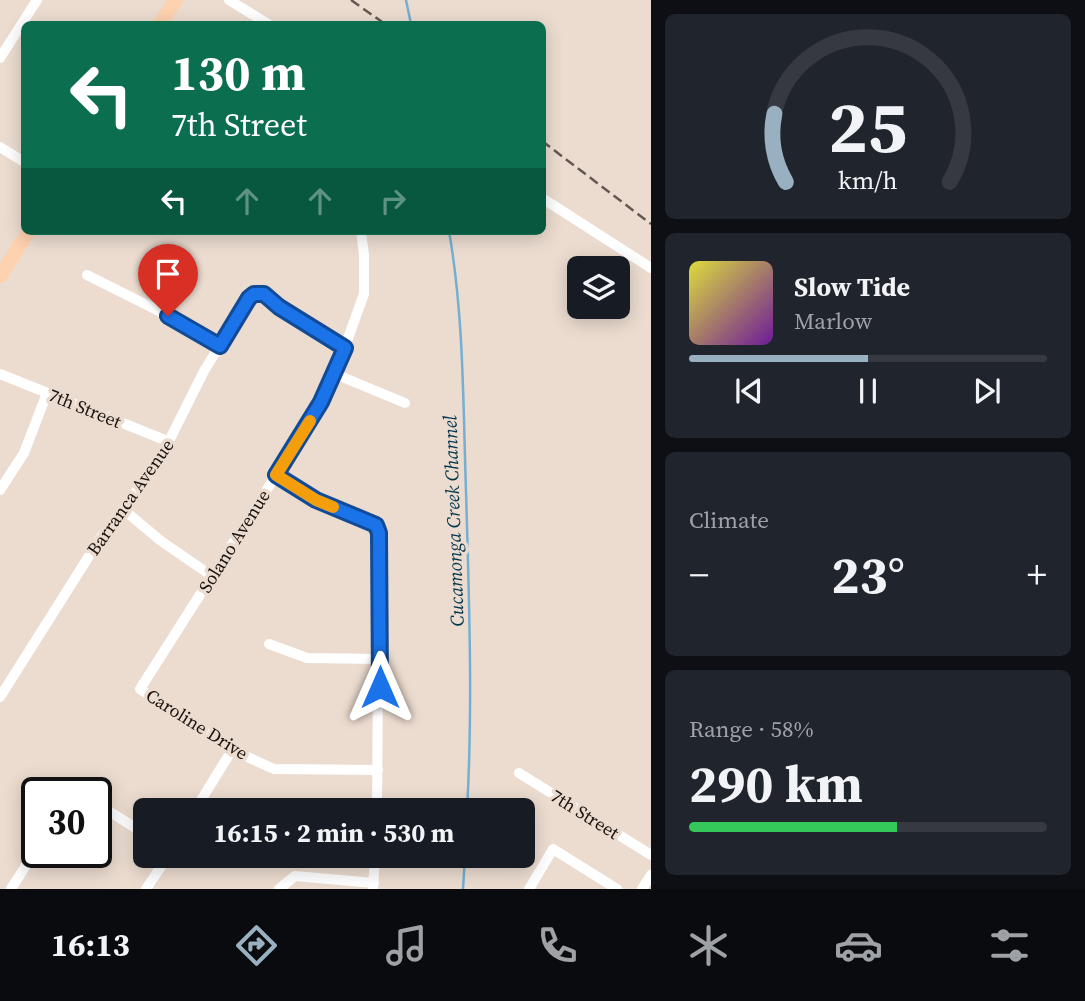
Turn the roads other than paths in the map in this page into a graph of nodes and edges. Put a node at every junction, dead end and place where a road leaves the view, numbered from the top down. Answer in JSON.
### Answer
{"nodes":[{"id":1,"x":37,"y":0,"type":"edge"},
{"id":2,"x":176,"y":0,"type":"edge"},
{"id":3,"x":229,"y":0,"type":"edge"},
{"id":4,"x":24,"y":21,"type":"edge"},
{"id":5,"x":162,"y":21,"type":"edge"},
{"id":6,"x":263,"y":21,"type":"edge"},
{"id":7,"x":21,"y":25,"type":"edge"},
{"id":8,"x":0,"y":58,"type":"edge"},
{"id":9,"x":0,"y":147,"type":"edge"},
{"id":10,"x":21,"y":160,"type":"edge"},
{"id":11,"x":546,"y":201,"type":"edge"},
{"id":12,"x":26,"y":235,"type":"edge"},
{"id":13,"x":361,"y":235,"type":"edge"},
{"id":14,"x":651,"y":268,"type":"edge"},
{"id":15,"x":88,"y":275,"type":"dead end"},
{"id":16,"x":0,"y":276,"type":"edge"},
{"id":17,"x":220,"y":346,"type":"junction"},
{"id":18,"x":345,"y":348,"type":"junction"},
{"id":19,"x":0,"y":374,"type":"edge"},
{"id":20,"x":335,"y":374,"type":"junction"},
{"id":21,"x":47,"y":393,"type":"junction"},
{"id":22,"x":405,"y":403,"type":"dead end"},
{"id":23,"x":170,"y":442,"type":"junction"},
{"id":24,"x":276,"y":475,"type":"junction"},
{"id":25,"x":0,"y":490,"type":"edge"},
{"id":26,"x":124,"y":510,"type":"junction"},
{"id":27,"x":212,"y":576,"type":"junction"},
{"id":28,"x":269,"y":644,"type":"dead end"},
{"id":29,"x":380,"y":659,"type":"junction"},
{"id":30,"x":4,"y":683,"type":"edge"},
{"id":31,"x":140,"y":689,"type":"joint"},
{"id":32,"x":0,"y":697,"type":"edge"},
{"id":33,"x":232,"y":750,"type":"junction"},
{"id":34,"x":379,"y":770,"type":"junction"},
{"id":35,"x":519,"y":773,"type":"dead end"},
{"id":36,"x":202,"y":798,"type":"edge"},
{"id":37,"x":378,"y":798,"type":"edge"},
{"id":38,"x":112,"y":813,"type":"edge"},
{"id":39,"x":133,"y":826,"type":"edge"},
{"id":40,"x":651,"y":855,"type":"edge"},
{"id":41,"x":24,"y":868,"type":"edge"},
{"id":42,"x":159,"y":868,"type":"edge"},
{"id":43,"x":374,"y":868,"type":"edge"},
{"id":44,"x":651,"y":875,"type":"edge"},
{"id":45,"x":373,"y":886,"type":"edge"},
{"id":46,"x":10,"y":889,"type":"edge"},
{"id":47,"x":146,"y":889,"type":"edge"},
{"id":48,"x":279,"y":889,"type":"edge"},
{"id":49,"x":529,"y":889,"type":"edge"},
{"id":50,"x":617,"y":889,"type":"edge"},
{"id":51,"x":642,"y":889,"type":"edge"}],
"edges":[{"from":1,"to":4,"type":"street"},
{"from":2,"to":5,"type":"main road"},
{"from":3,"to":6,"type":"street"},
{"from":7,"to":8,"type":"street"},
{"from":9,"to":10,"type":"street"},
{"from":11,"to":14,"type":"street"},
{"from":12,"to":16,"type":"main road"},
{"from":13,"to":18,"type":"street","name":"Solano Avenue"},
{"from":15,"to":17,"type":"street"},
{"from":17,"to":18,"type":"street","name":"Barranca Avenue"},
{"from":17,"to":23,"type":"street","name":"Barranca Avenue"},
{"from":18,"to":20,"type":"street","name":"Solano Avenue"},
{"from":19,"to":21,"type":"street","name":"7th Street"},
{"from":20,"to":22,"type":"street"},
{"from":20,"to":24,"type":"street","name":"Solano Avenue"},
{"from":21,"to":23,"type":"street","name":"7th Street"},
{"from":21,"to":25,"type":"street"},
{"from":23,"to":26,"type":"street","name":"Barranca Avenue"},
{"from":24,"to":27,"type":"street","name":"Solano Avenue"},
{"from":24,"to":29,"type":"street"},
{"from":26,"to":27,"type":"street"},
{"from":26,"to":30,"type":"street","name":"Barranca Avenue"},
{"from":27,"to":31,"type":"street","name":"Solano Avenue"},
{"from":28,"to":29,"type":"street"},
{"from":29,"to":34,"type":"street"},
{"from":30,"to":32,"type":"street","name":"Barranca Avenue"},
{"from":31,"to":33,"type":"street","name":"Caroline Drive"},
{"from":33,"to":34,"type":"street","name":"Caroline Drive"},
{"from":33,"to":36,"type":"street"},
{"from":34,"to":37,"type":"street"},
{"from":35,"to":40,"type":"street","name":"7th Street"},
{"from":38,"to":39,"type":"street"},
{"from":41,"to":46,"type":"street"},
{"from":42,"to":47,"type":"street"},
{"from":43,"to":45,"type":"street"},
{"from":44,"to":51,"type":"street"},
{"from":45,"to":48,"type":"street"},
{"from":49,"to":50,"type":"street"}]}
